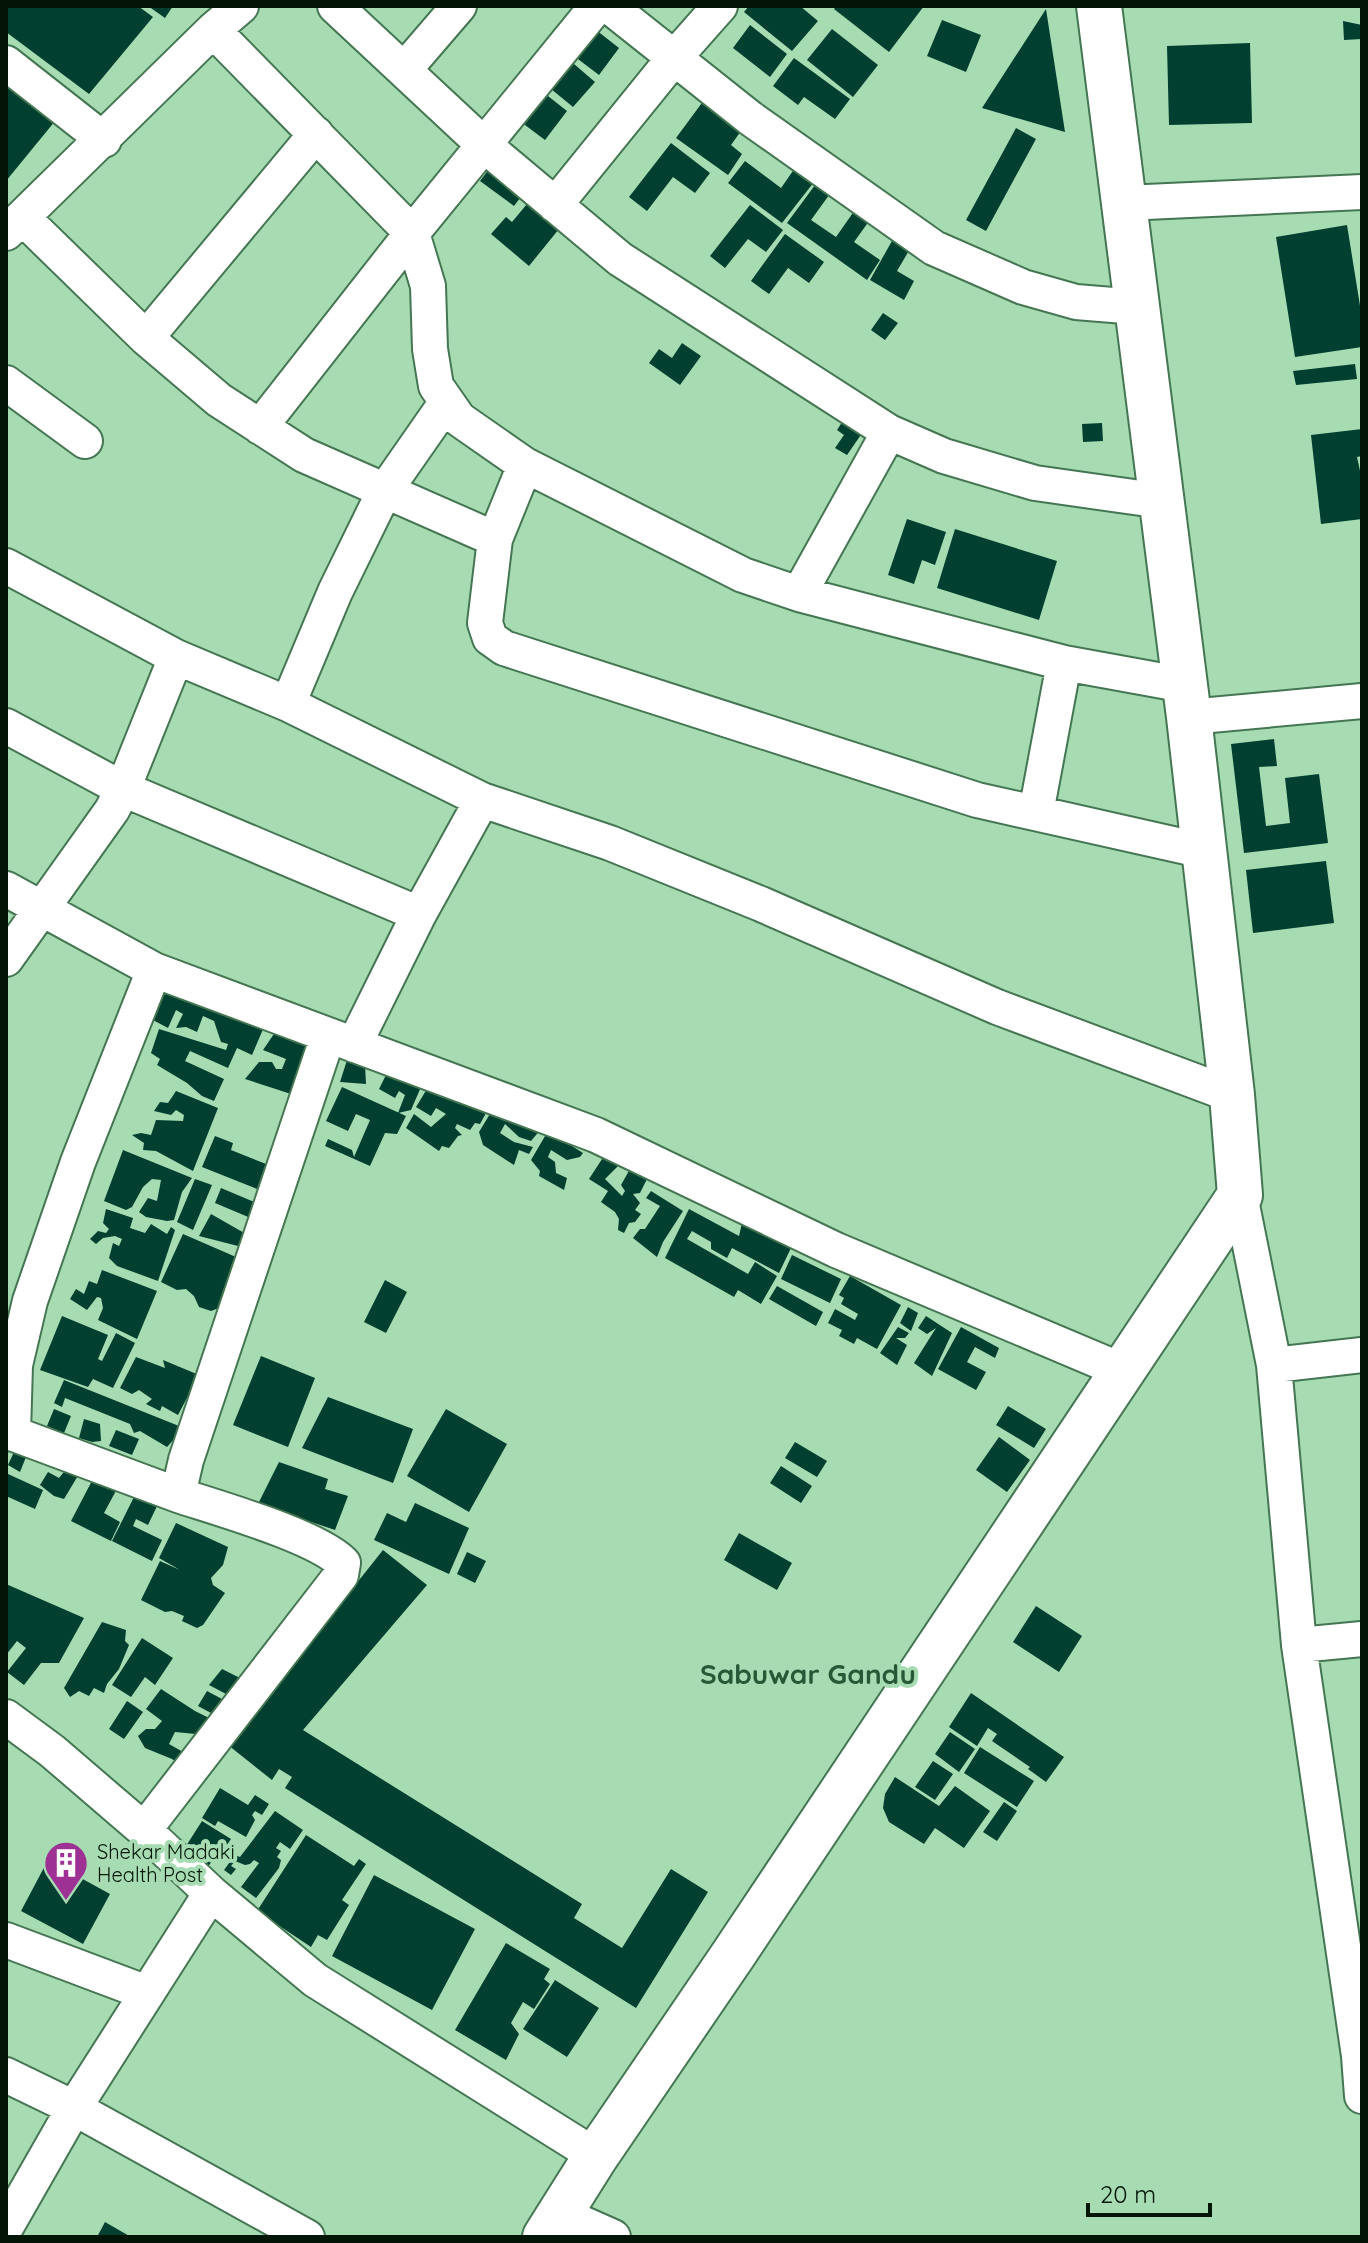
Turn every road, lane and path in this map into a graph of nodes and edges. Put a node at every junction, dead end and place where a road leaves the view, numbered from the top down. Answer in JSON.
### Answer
{"nodes":[{"id":1,"x":335,"y":6,"type":"edge"},
{"id":2,"x":459,"y":6,"type":"edge"},
{"id":3,"x":597,"y":6,"type":"edge"},
{"id":4,"x":609,"y":6,"type":"edge"},
{"id":5,"x":720,"y":6,"type":"edge"},
{"id":6,"x":1098,"y":6,"type":"edge"},
{"id":7,"x":227,"y":14,"type":"edge"},
{"id":8,"x":674,"y":58,"type":"junction"},
{"id":9,"x":6,"y":63,"type":"edge"},
{"id":10,"x":404,"y":70,"type":"junction"},
{"id":11,"x":316,"y":134,"type":"junction"},
{"id":12,"x":104,"y":140,"type":"junction"},
{"id":13,"x":484,"y":145,"type":"junction"},
{"id":14,"x":1362,"y":192,"type":"edge"},
{"id":15,"x":1124,"y":203,"type":"junction"},
{"id":16,"x":555,"y":205,"type":"junction"},
{"id":17,"x":11,"y":228,"type":"edge"},
{"id":18,"x":412,"y":233,"type":"junction"},
{"id":19,"x":1137,"y":307,"type":"junction"},
{"id":20,"x":146,"y":338,"type":"junction"},
{"id":21,"x":6,"y":383,"type":"edge"},
{"id":22,"x":446,"y":403,"type":"junction"},
{"id":23,"x":260,"y":427,"type":"junction"},
{"id":24,"x":889,"y":432,"type":"junction"},
{"id":25,"x":85,"y":441,"type":"dead end"},
{"id":26,"x":525,"y":465,"type":"junction"},
{"id":27,"x":384,"y":492,"type":"junction"},
{"id":28,"x":1162,"y":501,"type":"junction"},
{"id":29,"x":495,"y":539,"type":"junction"},
{"id":30,"x":6,"y":566,"type":"edge"},
{"id":31,"x":799,"y":594,"type":"junction"},
{"id":32,"x":176,"y":657,"type":"junction"},
{"id":33,"x":1064,"y":663,"type":"junction"},
{"id":34,"x":1187,"y":701,"type":"junction"},
{"id":35,"x":1362,"y":701,"type":"edge"},
{"id":36,"x":288,"y":704,"type":"junction"},
{"id":37,"x":6,"y":726,"type":"edge"},
{"id":38,"x":123,"y":789,"type":"junction"},
{"id":39,"x":482,"y":800,"type":"junction"},
{"id":40,"x":1036,"y":813,"type":"junction"},
{"id":41,"x":1204,"y":851,"type":"junction"},
{"id":42,"x":6,"y":889,"type":"edge"},
{"id":43,"x":42,"y":910,"type":"junction"},
{"id":44,"x":419,"y":914,"type":"junction"},
{"id":45,"x":6,"y":959,"type":"edge"},
{"id":46,"x":154,"y":970,"type":"junction"},
{"id":47,"x":341,"y":1041,"type":"junction"},
{"id":48,"x":1232,"y":1095,"type":"junction"},
{"id":49,"x":1240,"y":1195,"type":"junction"},
{"id":50,"x":1362,"y":1355,"type":"edge"},
{"id":51,"x":1274,"y":1365,"type":"junction"},
{"id":52,"x":1123,"y":1371,"type":"junction"},
{"id":53,"x":10,"y":1433,"type":"edge"},
{"id":54,"x":178,"y":1495,"type":"junction"},
{"id":55,"x":1362,"y":1639,"type":"edge"},
{"id":56,"x":1299,"y":1645,"type":"junction"},
{"id":57,"x":6,"y":1717,"type":"edge"},
{"id":58,"x":144,"y":1830,"type":"junction"},
{"id":59,"x":211,"y":1893,"type":"junction"},
{"id":60,"x":6,"y":1940,"type":"edge"},
{"id":61,"x":147,"y":1993,"type":"junction"},
{"id":62,"x":1360,"y":2056,"type":"edge"},
{"id":63,"x":6,"y":2075,"type":"edge"},
{"id":64,"x":1362,"y":2096,"type":"edge"},
{"id":65,"x":74,"y":2108,"type":"junction"},
{"id":66,"x":596,"y":2156,"type":"junction"},
{"id":67,"x":553,"y":2225,"type":"edge"},
{"id":68,"x":6,"y":2227,"type":"edge"},
{"id":69,"x":307,"y":2237,"type":"edge"},
{"id":70,"x":613,"y":2237,"type":"edge"}],
"edges":[{"from":1,"to":10,"type":"street"},
{"from":2,"to":10,"type":"street"},
{"from":3,"to":13,"type":"street"},
{"from":4,"to":8,"type":"street"},
{"from":5,"to":8,"type":"street"},
{"from":6,"to":15,"type":"street"},
{"from":7,"to":11,"type":"street"},
{"from":7,"to":12,"type":"street"},
{"from":8,"to":16,"type":"street"},
{"from":8,"to":19,"type":"street"},
{"from":9,"to":12,"type":"street"},
{"from":10,"to":13,"type":"street"},
{"from":11,"to":18,"type":"street"},
{"from":11,"to":20,"type":"street"},
{"from":12,"to":17,"type":"street"},
{"from":13,"to":16,"type":"street"},
{"from":13,"to":18,"type":"street"},
{"from":14,"to":15,"type":"street"},
{"from":15,"to":19,"type":"street"},
{"from":16,"to":24,"type":"street"},
{"from":17,"to":20,"type":"street"},
{"from":18,"to":22,"type":"street"},
{"from":18,"to":23,"type":"street"},
{"from":19,"to":28,"type":"street"},
{"from":20,"to":23,"type":"street"},
{"from":21,"to":25,"type":"street"},
{"from":22,"to":26,"type":"street"},
{"from":22,"to":27,"type":"street"},
{"from":23,"to":27,"type":"street"},
{"from":24,"to":28,"type":"street"},
{"from":24,"to":31,"type":"street"},
{"from":26,"to":29,"type":"street"},
{"from":26,"to":31,"type":"street"},
{"from":27,"to":29,"type":"street"},
{"from":27,"to":36,"type":"street"},
{"from":28,"to":34,"type":"street"},
{"from":29,"to":40,"type":"street"},
{"from":30,"to":32,"type":"street"},
{"from":31,"to":33,"type":"street"},
{"from":32,"to":36,"type":"street"},
{"from":32,"to":38,"type":"street"},
{"from":33,"to":34,"type":"street"},
{"from":33,"to":40,"type":"street"},
{"from":34,"to":35,"type":"street"},
{"from":34,"to":41,"type":"street"},
{"from":36,"to":39,"type":"street"},
{"from":37,"to":38,"type":"street"},
{"from":38,"to":43,"type":"street"},
{"from":38,"to":44,"type":"street"},
{"from":39,"to":44,"type":"street"},
{"from":39,"to":48,"type":"street"},
{"from":40,"to":41,"type":"street"},
{"from":41,"to":48,"type":"street"},
{"from":42,"to":43,"type":"street"},
{"from":43,"to":45,"type":"street"},
{"from":43,"to":46,"type":"street"},
{"from":44,"to":47,"type":"street"},
{"from":46,"to":47,"type":"street"},
{"from":46,"to":53,"type":"street"},
{"from":47,"to":52,"type":"street"},
{"from":47,"to":54,"type":"street"},
{"from":48,"to":49,"type":"street"},
{"from":49,"to":51,"type":"street"},
{"from":49,"to":52,"type":"street"},
{"from":50,"to":51,"type":"street"},
{"from":51,"to":56,"type":"street"},
{"from":52,"to":66,"type":"street"},
{"from":53,"to":54,"type":"street"},
{"from":54,"to":58,"type":"street"},
{"from":55,"to":56,"type":"street"},
{"from":56,"to":62,"type":"street"},
{"from":57,"to":58,"type":"street"},
{"from":58,"to":59,"type":"street"},
{"from":59,"to":61,"type":"street"},
{"from":59,"to":66,"type":"street"},
{"from":60,"to":61,"type":"street"},
{"from":61,"to":65,"type":"street"},
{"from":62,"to":64,"type":"street"},
{"from":63,"to":65,"type":"street"},
{"from":65,"to":68,"type":"street"},
{"from":65,"to":69,"type":"street"},
{"from":66,"to":67,"type":"street"},
{"from":67,"to":70,"type":"street"}]}
